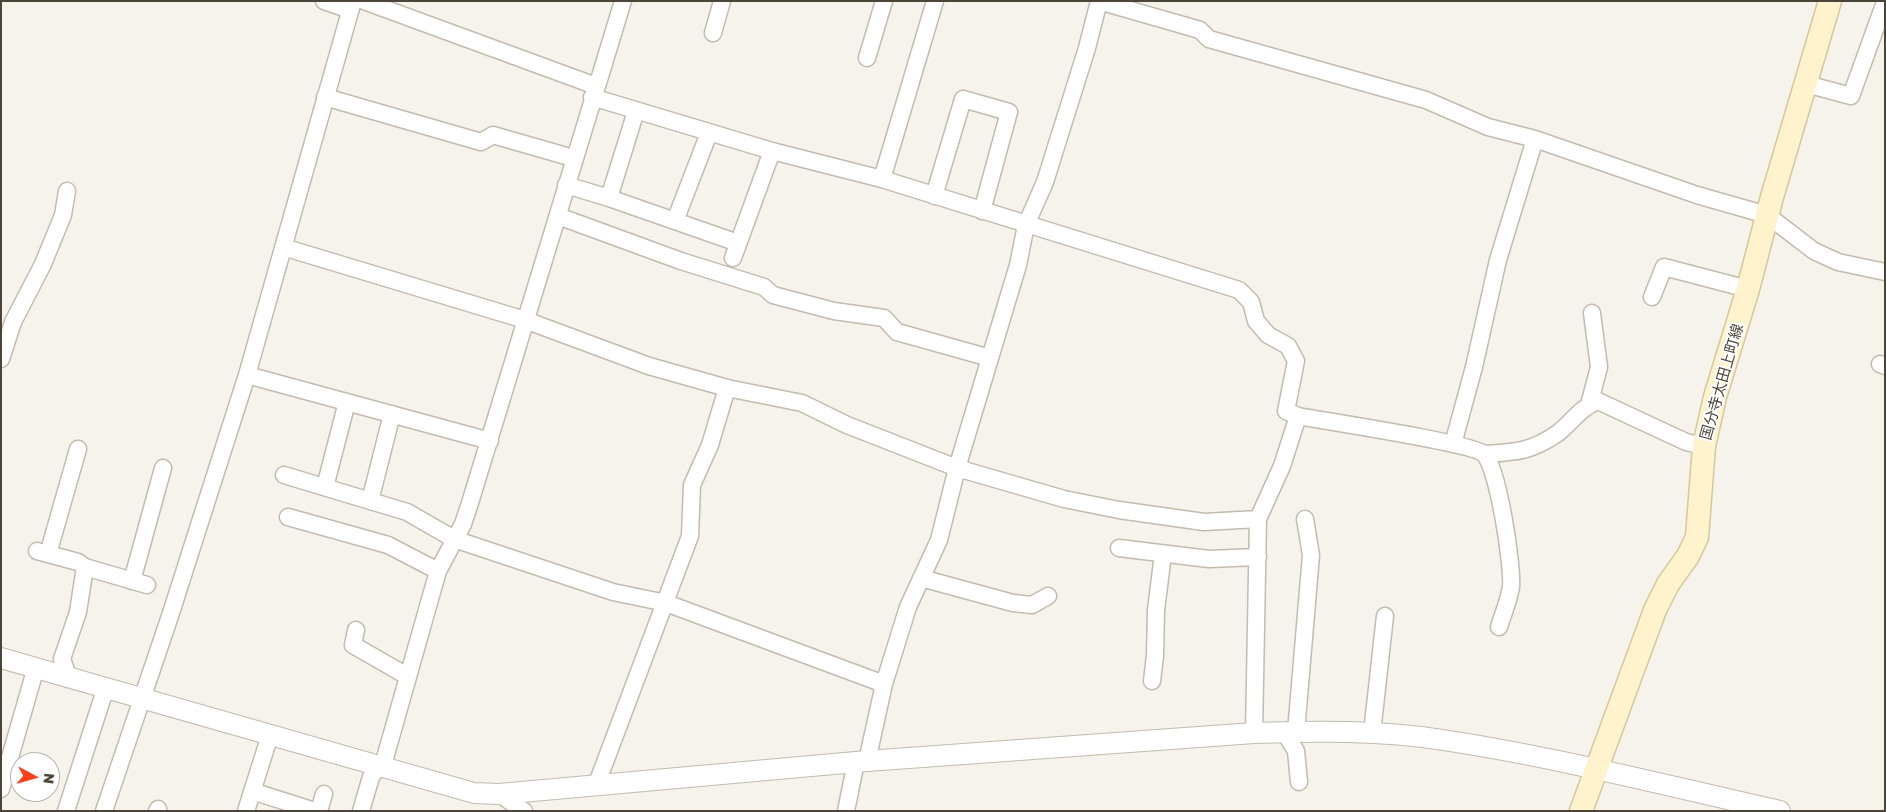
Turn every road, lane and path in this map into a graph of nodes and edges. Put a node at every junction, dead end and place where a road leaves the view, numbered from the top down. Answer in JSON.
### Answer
{"nodes":[{"id":1,"x":324,"y":1,"type":"edge"},
{"id":2,"x":622,"y":1,"type":"edge"},
{"id":3,"x":722,"y":1,"type":"edge"},
{"id":4,"x":884,"y":1,"type":"edge"},
{"id":5,"x":936,"y":1,"type":"edge"},
{"id":6,"x":1099,"y":1,"type":"edge"},
{"id":7,"x":1830,"y":1,"type":"edge"},
{"id":8,"x":1885,"y":2,"type":"edge"},
{"id":9,"x":356,"y":4,"type":"edge"},
{"id":10,"x":713,"y":33,"type":"dead end"},
{"id":11,"x":867,"y":58,"type":"dead end"},
{"id":12,"x":1806,"y":84,"type":"junction"},
{"id":13,"x":594,"y":92,"type":"junction"},
{"id":14,"x":325,"y":97,"type":"junction"},
{"id":15,"x":636,"y":111,"type":"junction"},
{"id":16,"x":709,"y":133,"type":"junction"},
{"id":17,"x":1535,"y":139,"type":"junction"},
{"id":18,"x":772,"y":151,"type":"junction"},
{"id":19,"x":573,"y":158,"type":"junction"},
{"id":20,"x":882,"y":180,"type":"junction"},
{"id":21,"x":566,"y":186,"type":"junction"},
{"id":22,"x":68,"y":191,"type":"dead end"},
{"id":23,"x":934,"y":196,"type":"junction"},
{"id":24,"x":609,"y":198,"type":"junction"},
{"id":25,"x":982,"y":211,"type":"junction"},
{"id":26,"x":1767,"y":215,"type":"junction"},
{"id":27,"x":558,"y":216,"type":"junction"},
{"id":28,"x":675,"y":220,"type":"junction"},
{"id":29,"x":1026,"y":224,"type":"junction"},
{"id":30,"x":283,"y":247,"type":"junction"},
{"id":31,"x":1885,"y":272,"type":"edge"},
{"id":32,"x":1748,"y":289,"type":"junction"},
{"id":33,"x":1652,"y":298,"type":"dead end"},
{"id":34,"x":1592,"y":313,"type":"dead end"},
{"id":35,"x":7,"y":320,"type":"edge"},
{"id":36,"x":525,"y":320,"type":"junction"},
{"id":37,"x":990,"y":358,"type":"junction"},
{"id":38,"x":1,"y":359,"type":"edge"},
{"id":39,"x":247,"y":375,"type":"junction"},
{"id":40,"x":727,"y":388,"type":"junction"},
{"id":41,"x":347,"y":402,"type":"junction"},
{"id":42,"x":1588,"y":405,"type":"junction"},
{"id":43,"x":392,"y":414,"type":"junction"},
{"id":44,"x":1298,"y":416,"type":"junction"},
{"id":45,"x":490,"y":442,"type":"junction"},
{"id":46,"x":1453,"y":444,"type":"junction"},
{"id":47,"x":1704,"y":446,"type":"junction"},
{"id":48,"x":78,"y":448,"type":"dead end"},
{"id":49,"x":1484,"y":454,"type":"junction"},
{"id":50,"x":163,"y":468,"type":"dead end"},
{"id":51,"x":957,"y":468,"type":"junction"},
{"id":52,"x":284,"y":475,"type":"dead end"},
{"id":53,"x":325,"y":487,"type":"junction"},
{"id":54,"x":370,"y":501,"type":"junction"},
{"id":55,"x":288,"y":517,"type":"dead end"},
{"id":56,"x":1258,"y":519,"type":"junction"},
{"id":57,"x":1305,"y":519,"type":"dead end"},
{"id":58,"x":454,"y":539,"type":"junction"},
{"id":59,"x":1119,"y":548,"type":"dead end"},
{"id":60,"x":1163,"y":554,"type":"junction"},
{"id":61,"x":1258,"y":557,"type":"junction"},
{"id":62,"x":85,"y":567,"type":"junction"},
{"id":63,"x":438,"y":571,"type":"junction"},
{"id":64,"x":921,"y":578,"type":"junction"},
{"id":65,"x":1048,"y":596,"type":"dead end"},
{"id":66,"x":666,"y":603,"type":"junction"},
{"id":67,"x":1385,"y":616,"type":"dead end"},
{"id":68,"x":1499,"y":627,"type":"dead end"},
{"id":69,"x":356,"y":630,"type":"dead end"},
{"id":70,"x":1,"y":658,"type":"edge"},
{"id":71,"x":36,"y":667,"type":"junction"},
{"id":72,"x":68,"y":676,"type":"junction"},
{"id":73,"x":407,"y":676,"type":"junction"},
{"id":74,"x":1152,"y":681,"type":"dead end"},
{"id":75,"x":884,"y":684,"type":"junction"},
{"id":76,"x":106,"y":687,"type":"junction"},
{"id":77,"x":142,"y":698,"type":"junction"},
{"id":78,"x":1254,"y":732,"type":"junction"},
{"id":79,"x":1290,"y":732,"type":"junction"},
{"id":80,"x":1372,"y":733,"type":"junction"},
{"id":81,"x":270,"y":735,"type":"junction"},
{"id":82,"x":862,"y":761,"type":"junction"},
{"id":83,"x":379,"y":767,"type":"junction"},
{"id":84,"x":1595,"y":769,"type":"junction"},
{"id":85,"x":2,"y":780,"type":"edge"},
{"id":86,"x":1299,"y":782,"type":"dead end"},
{"id":87,"x":596,"y":786,"type":"junction"},
{"id":88,"x":252,"y":792,"type":"junction"},
{"id":89,"x":324,"y":794,"type":"dead end"},
{"id":90,"x":499,"y":794,"type":"junction"},
{"id":91,"x":66,"y":811,"type":"edge"},
{"id":92,"x":104,"y":811,"type":"edge"},
{"id":93,"x":246,"y":811,"type":"edge"},
{"id":94,"x":317,"y":811,"type":"edge"},
{"id":95,"x":361,"y":811,"type":"edge"},
{"id":96,"x":524,"y":811,"type":"edge"},
{"id":97,"x":846,"y":811,"type":"edge"},
{"id":98,"x":1580,"y":811,"type":"edge"},
{"id":99,"x":1780,"y":811,"type":"edge"}],
"edges":[{"from":1,"to":9,"type":"street"},
{"from":2,"to":13,"type":"street"},
{"from":3,"to":10,"type":"street"},
{"from":4,"to":11,"type":"street"},
{"from":5,"to":20,"type":"street"},
{"from":6,"to":17,"type":"street"},
{"from":6,"to":29,"type":"street"},
{"from":7,"to":12,"type":"main road","name":"国分寺太田上町線"},
{"from":8,"to":12,"type":"street"},
{"from":9,"to":13,"type":"street"},
{"from":9,"to":14,"type":"street"},
{"from":12,"to":26,"type":"main road","name":"国分寺太田上町線"},
{"from":13,"to":15,"type":"street"},
{"from":13,"to":19,"type":"street"},
{"from":14,"to":19,"type":"street"},
{"from":14,"to":30,"type":"street"},
{"from":15,"to":16,"type":"street"},
{"from":15,"to":24,"type":"street"},
{"from":16,"to":18,"type":"street"},
{"from":16,"to":28,"type":"street"},
{"from":17,"to":26,"type":"street"},
{"from":17,"to":46,"type":"street"},
{"from":18,"to":20,"type":"street"},
{"from":18,"to":28,"type":"street"},
{"from":19,"to":21,"type":"street"},
{"from":20,"to":23,"type":"street"},
{"from":21,"to":24,"type":"street"},
{"from":21,"to":27,"type":"street"},
{"from":22,"to":35,"type":"street"},
{"from":23,"to":25,"type":"street"},
{"from":23,"to":25,"type":"street"},
{"from":24,"to":28,"type":"street"},
{"from":25,"to":29,"type":"street"},
{"from":26,"to":31,"type":"street"},
{"from":26,"to":32,"type":"main road","name":"国分寺太田上町線"},
{"from":27,"to":36,"type":"street"},
{"from":27,"to":37,"type":"street"},
{"from":29,"to":37,"type":"street"},
{"from":29,"to":44,"type":"street"},
{"from":30,"to":36,"type":"street"},
{"from":30,"to":39,"type":"street"},
{"from":32,"to":33,"type":"street"},
{"from":32,"to":47,"type":"main road","name":"国分寺太田上町線"},
{"from":34,"to":42,"type":"street"},
{"from":35,"to":38,"type":"street"},
{"from":36,"to":40,"type":"street"},
{"from":36,"to":45,"type":"street"},
{"from":37,"to":51,"type":"street"},
{"from":39,"to":41,"type":"street"},
{"from":39,"to":77,"type":"street"},
{"from":40,"to":51,"type":"street"},
{"from":40,"to":66,"type":"street"},
{"from":41,"to":43,"type":"street"},
{"from":41,"to":53,"type":"street"},
{"from":42,"to":47,"type":"street"},
{"from":42,"to":49,"type":"street"},
{"from":43,"to":45,"type":"street"},
{"from":43,"to":54,"type":"street"},
{"from":44,"to":46,"type":"street"},
{"from":44,"to":56,"type":"street"},
{"from":45,"to":58,"type":"street"},
{"from":46,"to":49,"type":"street"},
{"from":47,"to":84,"type":"main road","name":"国分寺太田上町線"},
{"from":48,"to":62,"type":"street"},
{"from":49,"to":68,"type":"street"},
{"from":50,"to":62,"type":"street"},
{"from":51,"to":56,"type":"street"},
{"from":51,"to":64,"type":"street"},
{"from":52,"to":53,"type":"street"},
{"from":53,"to":54,"type":"street"},
{"from":54,"to":58,"type":"street"},
{"from":55,"to":63,"type":"street"},
{"from":56,"to":61,"type":"street"},
{"from":57,"to":79,"type":"street"},
{"from":58,"to":63,"type":"street"},
{"from":58,"to":66,"type":"street"},
{"from":59,"to":60,"type":"street"},
{"from":60,"to":61,"type":"street"},
{"from":60,"to":74,"type":"street"},
{"from":61,"to":78,"type":"street"},
{"from":62,"to":72,"type":"street"},
{"from":63,"to":73,"type":"street"},
{"from":64,"to":65,"type":"street"},
{"from":64,"to":75,"type":"street"},
{"from":66,"to":75,"type":"street"},
{"from":66,"to":87,"type":"street"},
{"from":67,"to":80,"type":"street"},
{"from":69,"to":73,"type":"street"},
{"from":70,"to":71,"type":"street"},
{"from":71,"to":72,"type":"street"},
{"from":71,"to":85,"type":"street"},
{"from":72,"to":76,"type":"street"},
{"from":73,"to":83,"type":"street"},
{"from":75,"to":82,"type":"street"},
{"from":76,"to":77,"type":"street"},
{"from":76,"to":91,"type":"street"},
{"from":77,"to":81,"type":"street"},
{"from":77,"to":92,"type":"street"},
{"from":78,"to":79,"type":"street"},
{"from":78,"to":82,"type":"street"},
{"from":79,"to":80,"type":"street"},
{"from":79,"to":86,"type":"street"},
{"from":80,"to":84,"type":"street"},
{"from":81,"to":83,"type":"street"},
{"from":81,"to":88,"type":"street"},
{"from":82,"to":87,"type":"street"},
{"from":82,"to":97,"type":"street"},
{"from":83,"to":90,"type":"street"},
{"from":83,"to":95,"type":"street"},
{"from":84,"to":98,"type":"main road","name":"国分寺太田上町線"},
{"from":84,"to":99,"type":"street"},
{"from":87,"to":90,"type":"street"},
{"from":88,"to":93,"type":"street"},
{"from":88,"to":94,"type":"street"},
{"from":89,"to":94,"type":"street"},
{"from":90,"to":96,"type":"street"}]}
